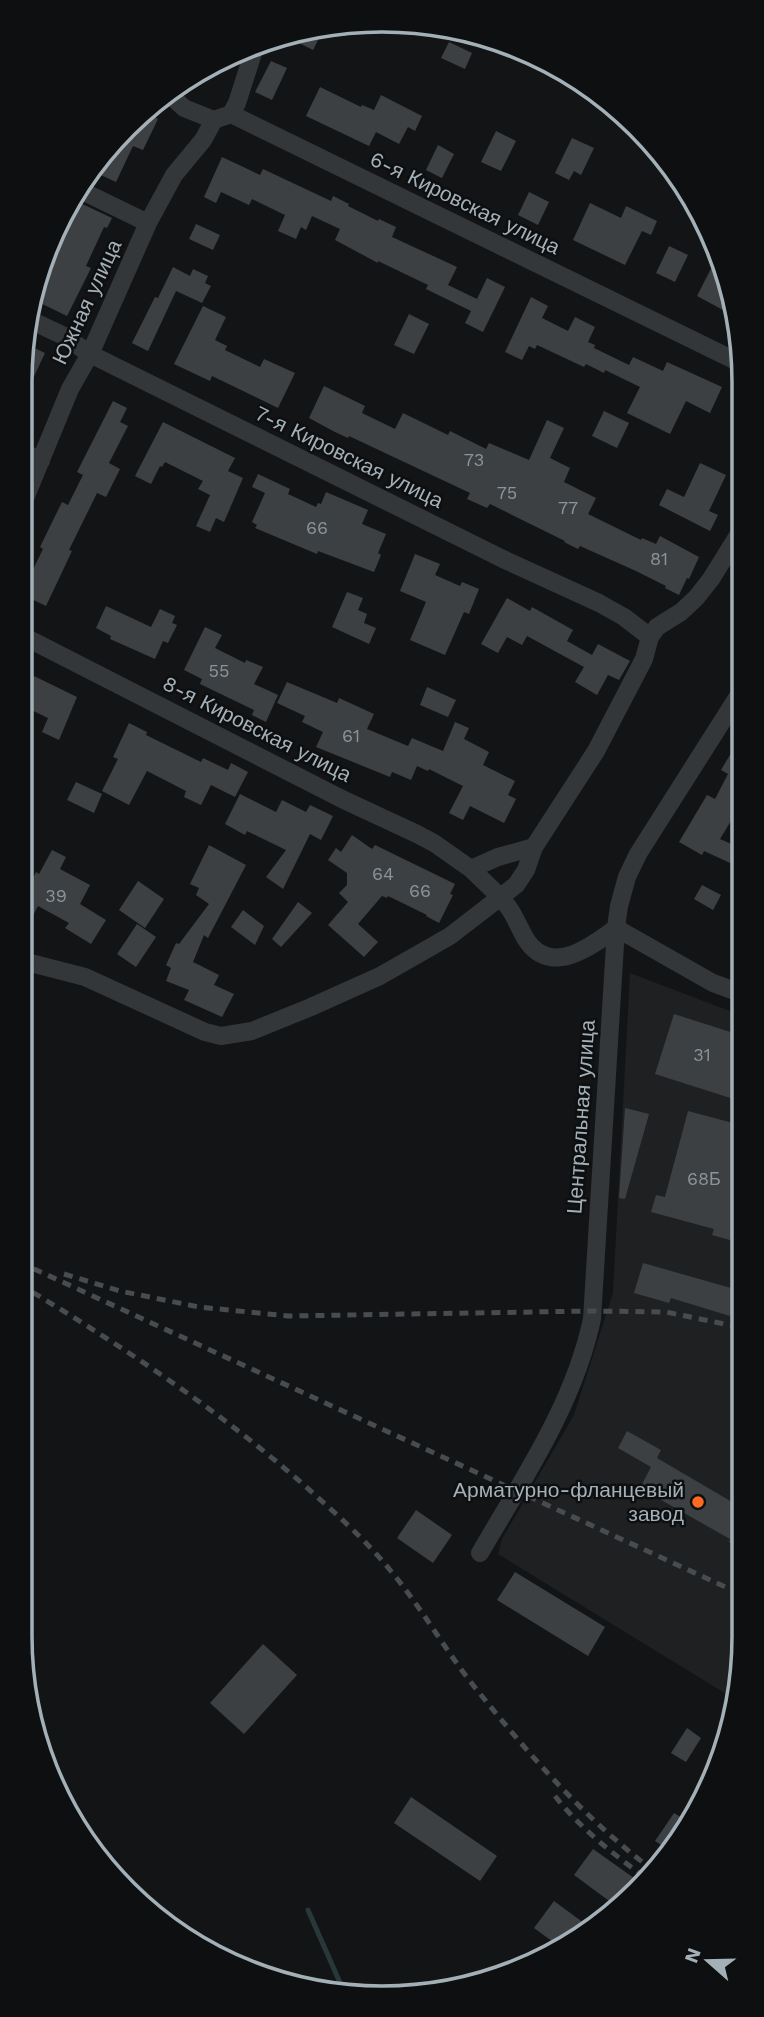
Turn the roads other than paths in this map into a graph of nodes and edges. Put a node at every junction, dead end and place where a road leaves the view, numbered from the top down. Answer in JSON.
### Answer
{"nodes":[{"id":1,"x":252,"y":57,"type":"edge"},
{"id":2,"x":175,"y":100,"type":"edge"},
{"id":3,"x":231,"y":114,"type":"junction"},
{"id":4,"x":214,"y":120,"type":"junction"},
{"id":5,"x":87,"y":193,"type":"edge"},
{"id":6,"x":148,"y":223,"type":"junction"},
{"id":7,"x":36,"y":323,"type":"edge"},
{"id":8,"x":90,"y":354,"type":"junction"},
{"id":9,"x":732,"y":359,"type":"edge"},
{"id":10,"x":32,"y":456,"type":"edge"},
{"id":11,"x":41,"y":461,"type":"junction"},
{"id":12,"x":32,"y":482,"type":"edge"},
{"id":13,"x":732,"y":545,"type":"edge"},
{"id":14,"x":650,"y":637,"type":"junction"},
{"id":15,"x":32,"y":641,"type":"edge"},
{"id":16,"x":732,"y":707,"type":"edge"},
{"id":17,"x":534,"y":847,"type":"junction"},
{"id":18,"x":471,"y":869,"type":"junction"},
{"id":19,"x":499,"y":897,"type":"junction"},
{"id":20,"x":615,"y":928,"type":"junction"},
{"id":21,"x":32,"y":963,"type":"edge"},
{"id":22,"x":732,"y":990,"type":"edge"},
{"id":23,"x":480,"y":1553,"type":"dead end"}],
"edges":[{"from":1,"to":3,"type":"street"},
{"from":2,"to":4,"type":"street"},
{"from":3,"to":4,"type":"street"},
{"from":3,"to":9,"type":"street","name":"6-я Кировская улица"},
{"from":4,"to":6,"type":"street","name":"Южная улица"},
{"from":5,"to":6,"type":"street"},
{"from":6,"to":8,"type":"street","name":"Южная улица"},
{"from":7,"to":8,"type":"street","name":"7-я Кировская улица"},
{"from":8,"to":11,"type":"street","name":"Южная улица"},
{"from":8,"to":14,"type":"street","name":"7-я Кировская улица"},
{"from":10,"to":11,"type":"street"},
{"from":11,"to":12,"type":"street","name":"Южная улица"},
{"from":13,"to":14,"type":"street"},
{"from":14,"to":17,"type":"street"},
{"from":15,"to":18,"type":"street","name":"8-я Кировская улица"},
{"from":16,"to":20,"type":"street","name":"Центральная улица"},
{"from":17,"to":18,"type":"street"},
{"from":17,"to":19,"type":"street"},
{"from":18,"to":19,"type":"street","name":"8-я Кировская улица"},
{"from":19,"to":20,"type":"street","name":"8-я Кировская улица"},
{"from":19,"to":21,"type":"street"},
{"from":20,"to":22,"type":"street"},
{"from":20,"to":23,"type":"street","name":"Центральная улица"}]}
